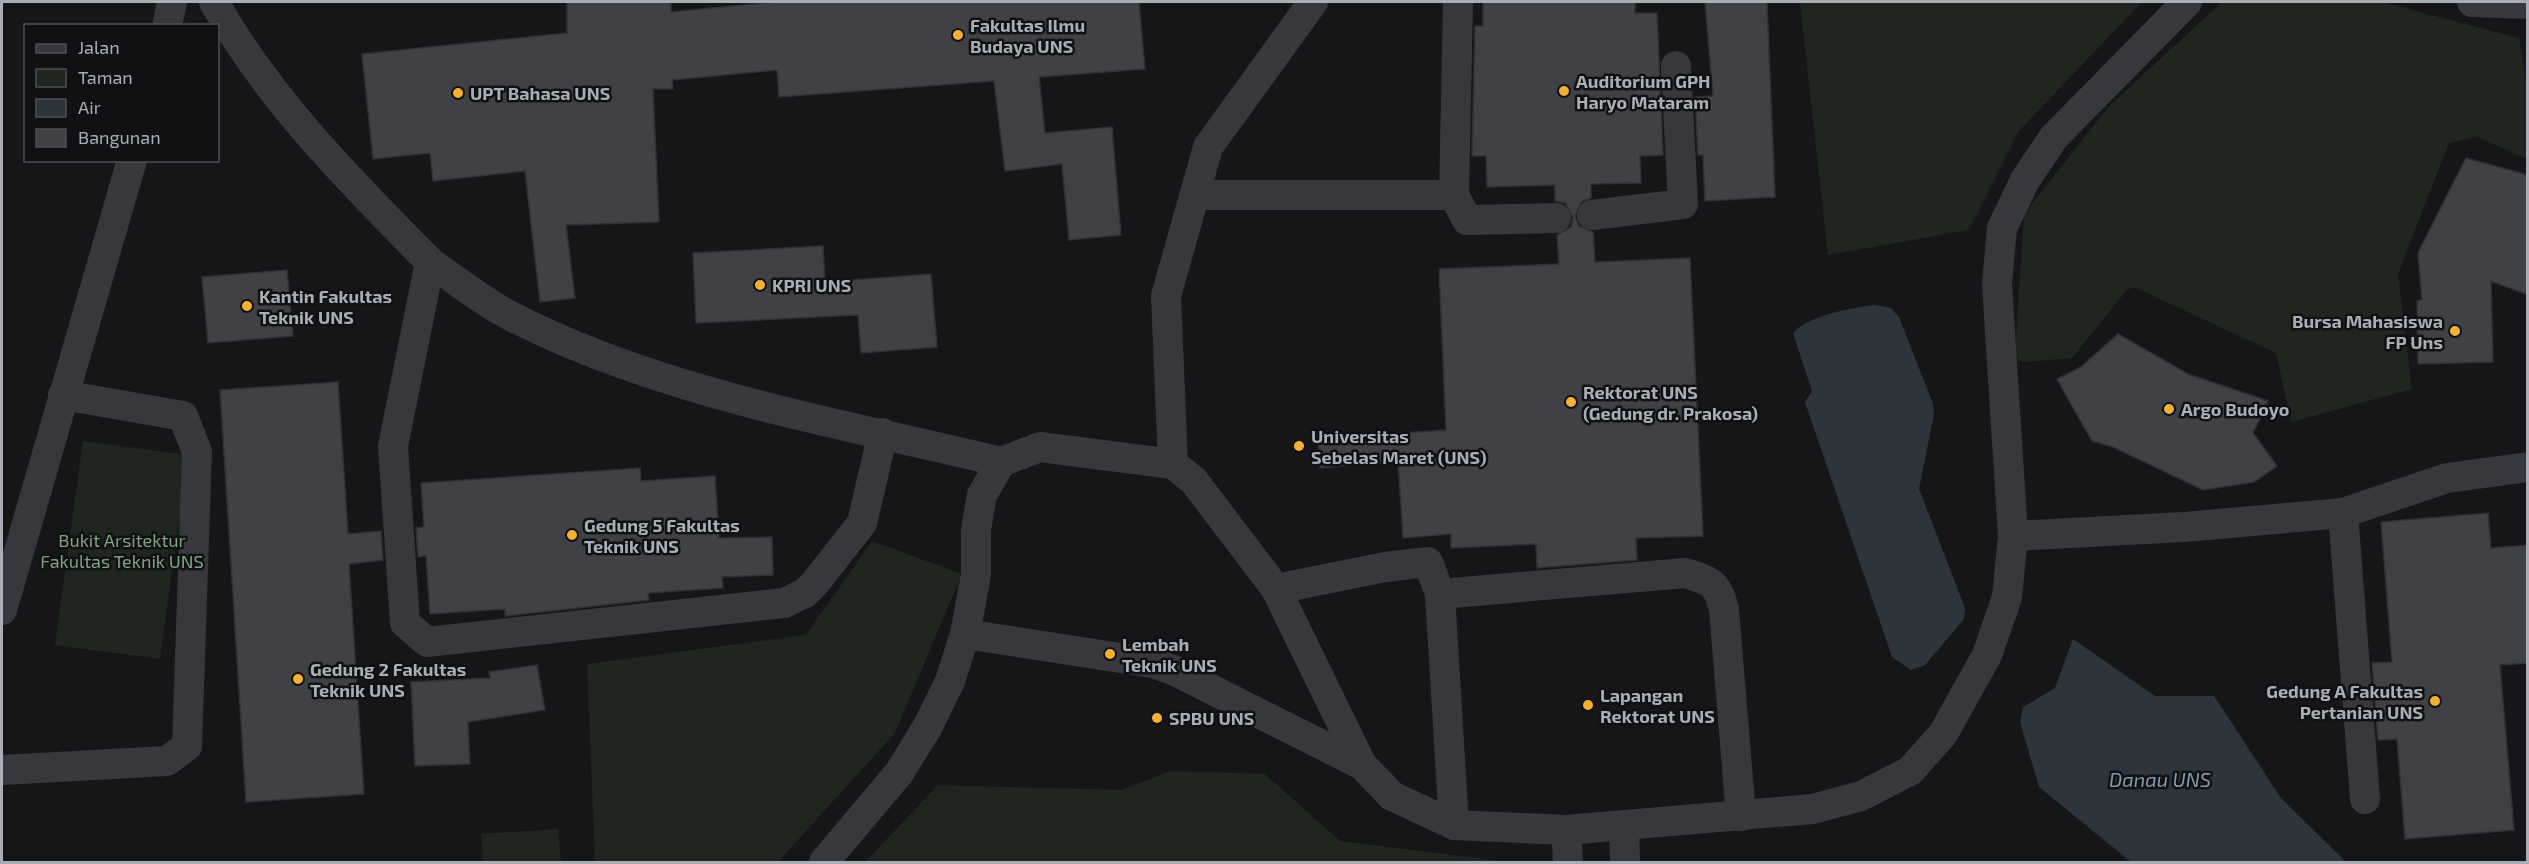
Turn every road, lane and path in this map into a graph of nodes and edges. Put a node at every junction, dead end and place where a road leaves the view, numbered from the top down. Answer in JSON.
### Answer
{"nodes":[{"id":1,"x":172,"y":2,"type":"edge"},
{"id":2,"x":214,"y":2,"type":"edge"},
{"id":3,"x":1313,"y":2,"type":"edge"},
{"id":4,"x":1458,"y":2,"type":"edge"},
{"id":5,"x":2187,"y":2,"type":"edge"},
{"id":6,"x":2472,"y":2,"type":"edge"},
{"id":7,"x":2528,"y":4,"type":"edge"},
{"id":8,"x":167,"y":24,"type":"edge"},
{"id":9,"x":1676,"y":66,"type":"dead end"},
{"id":10,"x":131,"y":162,"type":"edge"},
{"id":11,"x":1196,"y":195,"type":"junction"},
{"id":12,"x":1454,"y":195,"type":"junction"},
{"id":13,"x":1592,"y":215,"type":"dead end"},
{"id":14,"x":1556,"y":218,"type":"dead end"},
{"id":15,"x":430,"y":262,"type":"junction"},
{"id":16,"x":63,"y":395,"type":"junction"},
{"id":17,"x":883,"y":433,"type":"junction"},
{"id":18,"x":1001,"y":462,"type":"junction"},
{"id":19,"x":1173,"y":464,"type":"junction"},
{"id":20,"x":2528,"y":467,"type":"edge"},
{"id":21,"x":2343,"y":513,"type":"junction"},
{"id":22,"x":2013,"y":536,"type":"junction"},
{"id":23,"x":1276,"y":589,"type":"junction"},
{"id":24,"x":1440,"y":594,"type":"junction"},
{"id":25,"x":2,"y":610,"type":"edge"},
{"id":26,"x":965,"y":634,"type":"junction"},
{"id":27,"x":1362,"y":765,"type":"junction"},
{"id":28,"x":2,"y":770,"type":"edge"},
{"id":29,"x":2365,"y":799,"type":"dead end"},
{"id":30,"x":1741,"y":816,"type":"junction"},
{"id":31,"x":1454,"y":825,"type":"junction"},
{"id":32,"x":1624,"y":826,"type":"junction"},
{"id":33,"x":1566,"y":830,"type":"junction"},
{"id":34,"x":824,"y":862,"type":"edge"},
{"id":35,"x":1568,"y":862,"type":"edge"},
{"id":36,"x":1625,"y":862,"type":"edge"}],
"edges":[{"from":1,"to":8,"type":"lane"},
{"from":2,"to":15,"type":"lane"},
{"from":3,"to":11,"type":"lane"},
{"from":4,"to":12,"type":"lane"},
{"from":5,"to":22,"type":"lane"},
{"from":6,"to":7,"type":"lane"},
{"from":9,"to":13,"type":"lane"},
{"from":10,"to":16,"type":"lane"},
{"from":11,"to":12,"type":"lane"},
{"from":11,"to":19,"type":"lane"},
{"from":12,"to":14,"type":"lane"},
{"from":15,"to":17,"type":"lane"},
{"from":15,"to":17,"type":"lane"},
{"from":16,"to":25,"type":"lane"},
{"from":16,"to":28,"type":"lane"},
{"from":17,"to":18,"type":"lane"},
{"from":18,"to":19,"type":"lane"},
{"from":18,"to":26,"type":"lane"},
{"from":19,"to":23,"type":"lane"},
{"from":20,"to":21,"type":"lane"},
{"from":21,"to":22,"type":"lane"},
{"from":21,"to":29,"type":"lane"},
{"from":22,"to":30,"type":"lane"},
{"from":23,"to":24,"type":"lane"},
{"from":23,"to":27,"type":"lane"},
{"from":24,"to":30,"type":"lane"},
{"from":24,"to":31,"type":"lane"},
{"from":26,"to":27,"type":"lane"},
{"from":26,"to":34,"type":"lane"},
{"from":27,"to":31,"type":"lane"},
{"from":30,"to":32,"type":"lane"},
{"from":31,"to":33,"type":"lane"},
{"from":32,"to":33,"type":"lane"},
{"from":32,"to":36,"type":"lane"},
{"from":33,"to":35,"type":"lane"}]}
